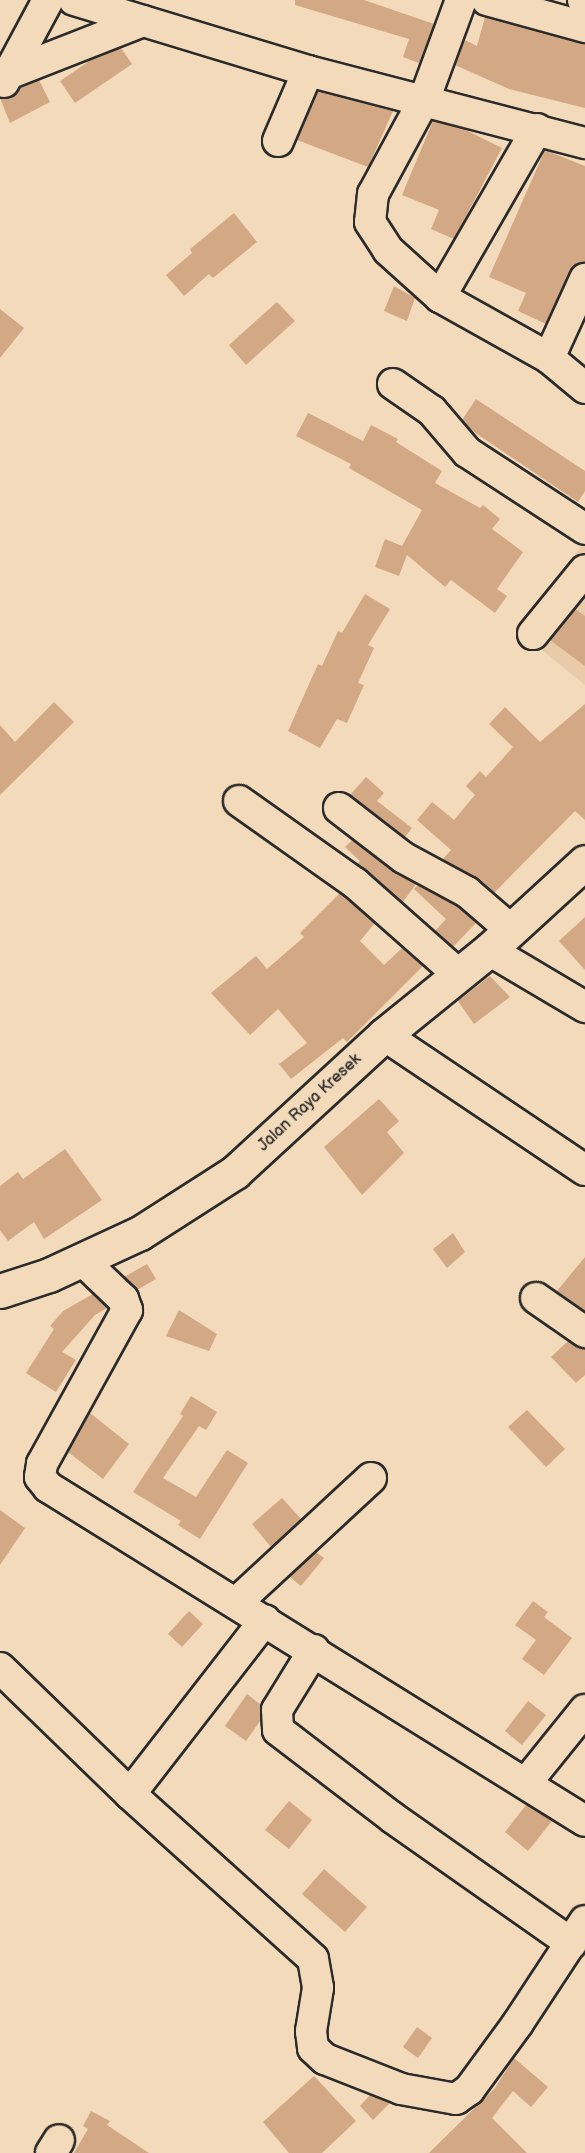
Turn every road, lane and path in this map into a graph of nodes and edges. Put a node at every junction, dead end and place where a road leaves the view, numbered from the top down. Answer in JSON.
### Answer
{"nodes":[{"id":1,"x":48,"y":0,"type":"edge"},
{"id":2,"x":462,"y":0,"type":"edge"},
{"id":3,"x":488,"y":0,"type":"edge"},
{"id":4,"x":78,"y":1,"type":"edge"},
{"id":5,"x":143,"y":21,"type":"junction"},
{"id":6,"x":585,"y":27,"type":"edge"},
{"id":7,"x":308,"y":71,"type":"junction"},
{"id":8,"x":4,"y":81,"type":"edge"},
{"id":9,"x":425,"y":98,"type":"junction"},
{"id":10,"x":537,"y":129,"type":"junction"},
{"id":11,"x":278,"y":141,"type":"dead end"},
{"id":12,"x":585,"y":142,"type":"edge"},
{"id":13,"x":585,"y":279,"type":"edge"},
{"id":14,"x":440,"y":297,"type":"junction"},
{"id":15,"x":549,"y":358,"type":"junction"},
{"id":16,"x":393,"y":384,"type":"dead end"},
{"id":17,"x":585,"y":388,"type":"edge"},
{"id":18,"x":585,"y":529,"type":"edge"},
{"id":19,"x":585,"y":570,"type":"edge"},
{"id":20,"x":533,"y":634,"type":"dead end"},
{"id":21,"x":239,"y":801,"type":"dead end"},
{"id":22,"x":339,"y":808,"type":"dead end"},
{"id":23,"x":585,"y":862,"type":"edge"},
{"id":24,"x":500,"y":940,"type":"junction"},
{"id":25,"x":459,"y":975,"type":"junction"},
{"id":26,"x":585,"y":1007,"type":"edge"},
{"id":27,"x":384,"y":1035,"type":"junction"},
{"id":28,"x":585,"y":1170,"type":"edge"},
{"id":29,"x":82,"y":1260,"type":"junction"},
{"id":30,"x":0,"y":1291,"type":"edge"},
{"id":31,"x":536,"y":1298,"type":"dead end"},
{"id":32,"x":585,"y":1332,"type":"edge"},
{"id":33,"x":371,"y":1478,"type":"dead end"},
{"id":34,"x":236,"y":1603,"type":"junction"},
{"id":35,"x":265,"y":1620,"type":"junction"},
{"id":36,"x":314,"y":1650,"type":"junction"},
{"id":37,"x":0,"y":1668,"type":"edge"},
{"id":38,"x":585,"y":1710,"type":"edge"},
{"id":39,"x":526,"y":1784,"type":"junction"},
{"id":40,"x":130,"y":1794,"type":"junction"},
{"id":41,"x":585,"y":1821,"type":"edge"},
{"id":42,"x":578,"y":1932,"type":"edge"}],
"edges":[{"from":1,"to":8,"type":"street"},
{"from":2,"to":9,"type":"street"},
{"from":3,"to":6,"type":"street"},
{"from":4,"to":5,"type":"street"},
{"from":5,"to":7,"type":"street"},
{"from":5,"to":8,"type":"street"},
{"from":7,"to":9,"type":"street"},
{"from":7,"to":11,"type":"street"},
{"from":9,"to":10,"type":"street"},
{"from":9,"to":14,"type":"street"},
{"from":10,"to":12,"type":"street"},
{"from":10,"to":14,"type":"street"},
{"from":13,"to":15,"type":"street"},
{"from":14,"to":15,"type":"street"},
{"from":15,"to":17,"type":"street"},
{"from":16,"to":18,"type":"street"},
{"from":19,"to":20,"type":"street"},
{"from":21,"to":25,"type":"street"},
{"from":22,"to":24,"type":"street"},
{"from":23,"to":24,"type":"main road","name":"Jalan Raya Kresek"},
{"from":24,"to":25,"type":"main road","name":"Jalan Raya Kresek"},
{"from":24,"to":26,"type":"street"},
{"from":25,"to":27,"type":"main road","name":"Jalan Raya Kresek"},
{"from":27,"to":28,"type":"street"},
{"from":27,"to":29,"type":"main road","name":"Jalan Raya Kresek"},
{"from":29,"to":30,"type":"main road","name":"Jalan Raya Kresek"},
{"from":29,"to":34,"type":"street"},
{"from":31,"to":32,"type":"street"},
{"from":33,"to":34,"type":"street"},
{"from":34,"to":35,"type":"street"},
{"from":35,"to":36,"type":"street"},
{"from":35,"to":40,"type":"street"},
{"from":36,"to":39,"type":"street"},
{"from":36,"to":42,"type":"street"},
{"from":37,"to":40,"type":"street"},
{"from":38,"to":39,"type":"street"},
{"from":39,"to":41,"type":"street"},
{"from":40,"to":42,"type":"street"}]}
